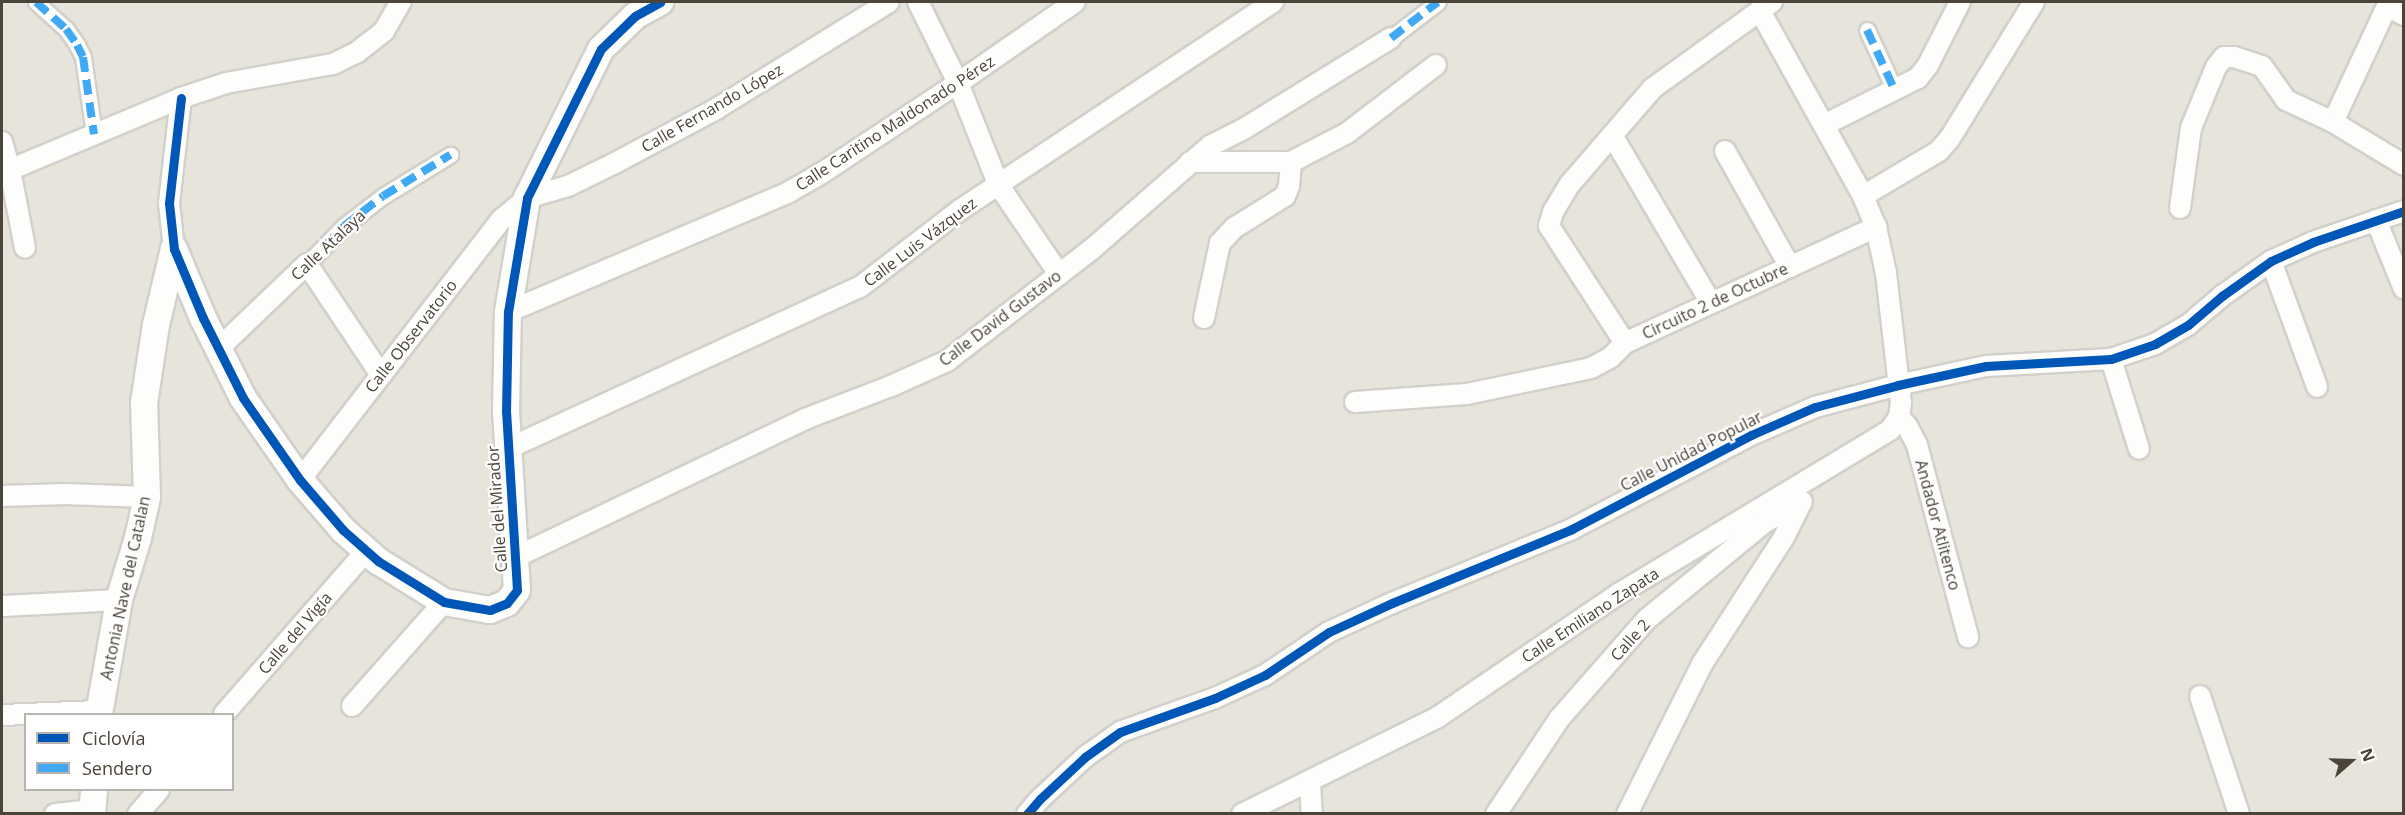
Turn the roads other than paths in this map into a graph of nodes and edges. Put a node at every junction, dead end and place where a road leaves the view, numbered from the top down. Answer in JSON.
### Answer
{"nodes":[{"id":1,"x":36,"y":2,"type":"edge"},
{"id":2,"x":401,"y":2,"type":"edge"},
{"id":3,"x":660,"y":2,"type":"edge"},
{"id":4,"x":889,"y":2,"type":"edge"},
{"id":5,"x":918,"y":2,"type":"edge"},
{"id":6,"x":1075,"y":2,"type":"edge"},
{"id":7,"x":1273,"y":2,"type":"edge"},
{"id":8,"x":1438,"y":2,"type":"edge"},
{"id":9,"x":1960,"y":2,"type":"edge"},
{"id":10,"x":2034,"y":2,"type":"edge"},
{"id":11,"x":1766,"y":6,"type":"edge"},
{"id":12,"x":2393,"y":8,"type":"edge"},
{"id":13,"x":1867,"y":30,"type":"dead end"},
{"id":14,"x":1391,"y":38,"type":"joint"},
{"id":15,"x":1437,"y":65,"type":"dead end"},
{"id":16,"x":958,"y":83,"type":"junction"},
{"id":17,"x":1895,"y":91,"type":"junction"},
{"id":18,"x":181,"y":98,"type":"junction"},
{"id":19,"x":2333,"y":122,"type":"junction"},
{"id":20,"x":1824,"y":124,"type":"junction"},
{"id":21,"x":94,"y":134,"type":"junction"},
{"id":22,"x":1612,"y":135,"type":"junction"},
{"id":23,"x":2,"y":142,"type":"edge"},
{"id":24,"x":1725,"y":151,"type":"dead end"},
{"id":25,"x":450,"y":156,"type":"dead end"},
{"id":26,"x":1190,"y":162,"type":"junction"},
{"id":27,"x":1291,"y":162,"type":"junction"},
{"id":28,"x":2403,"y":165,"type":"edge"},
{"id":29,"x":6,"y":172,"type":"edge"},
{"id":30,"x":999,"y":186,"type":"junction"},
{"id":31,"x":1863,"y":196,"type":"junction"},
{"id":32,"x":528,"y":198,"type":"junction"},
{"id":33,"x":2181,"y":208,"type":"dead end"},
{"id":34,"x":2403,"y":211,"type":"edge"},
{"id":35,"x":2376,"y":220,"type":"junction"},
{"id":36,"x":1876,"y":227,"type":"junction"},
{"id":37,"x":25,"y":248,"type":"dead end"},
{"id":38,"x":174,"y":249,"type":"junction"},
{"id":39,"x":2271,"y":261,"type":"junction"},
{"id":40,"x":307,"y":264,"type":"junction"},
{"id":41,"x":1790,"y":267,"type":"junction"},
{"id":42,"x":1059,"y":274,"type":"junction"},
{"id":43,"x":2403,"y":289,"type":"edge"},
{"id":44,"x":1711,"y":303,"type":"junction"},
{"id":45,"x":508,"y":312,"type":"junction"},
{"id":46,"x":1204,"y":318,"type":"dead end"},
{"id":47,"x":1625,"y":343,"type":"junction"},
{"id":48,"x":219,"y":349,"type":"junction"},
{"id":49,"x":2111,"y":359,"type":"junction"},
{"id":50,"x":381,"y":375,"type":"junction"},
{"id":51,"x":1898,"y":385,"type":"junction"},
{"id":52,"x":2317,"y":387,"type":"dead end"},
{"id":53,"x":1355,"y":402,"type":"dead end"},
{"id":54,"x":1899,"y":417,"type":"junction"},
{"id":55,"x":507,"y":448,"type":"junction"},
{"id":56,"x":2139,"y":449,"type":"dead end"},
{"id":57,"x":1813,"y":477,"type":"junction"},
{"id":58,"x":300,"y":480,"type":"junction"},
{"id":59,"x":2,"y":496,"type":"edge"},
{"id":60,"x":147,"y":497,"type":"junction"},
{"id":61,"x":1801,"y":503,"type":"junction"},
{"id":62,"x":366,"y":551,"type":"junction"},
{"id":63,"x":516,"y":557,"type":"junction"},
{"id":64,"x":119,"y":600,"type":"junction"},
{"id":65,"x":444,"y":602,"type":"junction"},
{"id":66,"x":2,"y":606,"type":"edge"},
{"id":67,"x":1968,"y":637,"type":"dead end"},
{"id":68,"x":2200,"y":696,"type":"dead end"},
{"id":69,"x":352,"y":706,"type":"dead end"},
{"id":70,"x":99,"y":713,"type":"edge"},
{"id":71,"x":225,"y":713,"type":"edge"},
{"id":72,"x":2,"y":715,"type":"edge"},
{"id":73,"x":24,"y":715,"type":"edge"},
{"id":74,"x":1310,"y":781,"type":"junction"},
{"id":75,"x":157,"y":791,"type":"edge"},
{"id":76,"x":93,"y":804,"type":"edge"},
{"id":77,"x":55,"y":813,"type":"edge"},
{"id":78,"x":138,"y":813,"type":"edge"},
{"id":79,"x":1027,"y":813,"type":"edge"},
{"id":80,"x":1242,"y":813,"type":"edge"},
{"id":81,"x":1312,"y":813,"type":"edge"},
{"id":82,"x":1496,"y":813,"type":"edge"},
{"id":83,"x":1627,"y":813,"type":"edge"},
{"id":84,"x":2239,"y":813,"type":"edge"}],
"edges":[{"from":1,"to":21,"type":"street"},
{"from":2,"to":18,"type":"street"},
{"from":3,"to":32,"type":"street","name":"Calle del Mirador"},
{"from":4,"to":32,"type":"street","name":"Calle Fernando López"},
{"from":5,"to":16,"type":"street"},
{"from":6,"to":16,"type":"street","name":"Calle Caritino Maldonado Pérez"},
{"from":7,"to":30,"type":"street","name":"Calle Luis Vázquez"},
{"from":8,"to":14,"type":"street","name":"Calle David Gustavo"},
{"from":9,"to":17,"type":"street"},
{"from":10,"to":31,"type":"street"},
{"from":11,"to":20,"type":"street","name":"Circuito 2 de Octubre"},
{"from":11,"to":22,"type":"street","name":"Circuito 2 de Octubre"},
{"from":12,"to":19,"type":"street"},
{"from":13,"to":17,"type":"street"},
{"from":14,"to":26,"type":"street","name":"Calle David Gustavo"},
{"from":15,"to":27,"type":"street"},
{"from":16,"to":30,"type":"street"},
{"from":16,"to":45,"type":"street","name":"Calle Caritino Maldonado Pérez"},
{"from":17,"to":20,"type":"street"},
{"from":18,"to":21,"type":"street"},
{"from":18,"to":38,"type":"street","name":"Calle del Mirador"},
{"from":19,"to":28,"type":"street"},
{"from":19,"to":33,"type":"street"},
{"from":20,"to":31,"type":"street","name":"Circuito 2 de Octubre"},
{"from":21,"to":29,"type":"street"},
{"from":22,"to":44,"type":"street"},
{"from":22,"to":47,"type":"street","name":"Circuito 2 de Octubre"},
{"from":23,"to":29,"type":"street"},
{"from":24,"to":41,"type":"street"},
{"from":25,"to":40,"type":"street","name":"Calle Atalaya"},
{"from":26,"to":27,"type":"street"},
{"from":26,"to":42,"type":"street","name":"Calle David Gustavo"},
{"from":27,"to":46,"type":"street"},
{"from":29,"to":37,"type":"street"},
{"from":30,"to":42,"type":"street"},
{"from":30,"to":55,"type":"street","name":"Calle Luis Vázquez"},
{"from":31,"to":36,"type":"street","name":"Circuito 2 de Octubre"},
{"from":32,"to":45,"type":"street","name":"Calle del Mirador"},
{"from":32,"to":50,"type":"street","name":"Calle Observatorio"},
{"from":34,"to":35,"type":"street","name":"Calle Unidad Popular"},
{"from":35,"to":39,"type":"street","name":"Calle Unidad Popular"},
{"from":35,"to":43,"type":"street"},
{"from":36,"to":41,"type":"street","name":"Circuito 2 de Octubre"},
{"from":36,"to":51,"type":"street"},
{"from":38,"to":48,"type":"street","name":"Calle del Mirador"},
{"from":38,"to":60,"type":"street","name":"Antonia Nave del Catalan"},
{"from":39,"to":49,"type":"street","name":"Calle Unidad Popular"},
{"from":39,"to":52,"type":"street"},
{"from":40,"to":48,"type":"street","name":"Calle Atalaya"},
{"from":40,"to":50,"type":"street"},
{"from":41,"to":44,"type":"street","name":"Circuito 2 de Octubre"},
{"from":42,"to":63,"type":"street","name":"Calle David Gustavo"},
{"from":44,"to":47,"type":"street","name":"Circuito 2 de Octubre"},
{"from":45,"to":55,"type":"street","name":"Calle del Mirador"},
{"from":47,"to":53,"type":"street"},
{"from":48,"to":58,"type":"street","name":"Calle del Mirador"},
{"from":49,"to":51,"type":"street","name":"Calle Unidad Popular"},
{"from":49,"to":56,"type":"street"},
{"from":50,"to":58,"type":"street","name":"Calle Observatorio"},
{"from":51,"to":54,"type":"street"},
{"from":51,"to":79,"type":"street","name":"Calle Unidad Popular"},
{"from":54,"to":57,"type":"street","name":"Calle Emiliano Zapata"},
{"from":54,"to":67,"type":"street","name":"Andador Atlitenco"},
{"from":55,"to":63,"type":"street","name":"Calle del Mirador"},
{"from":57,"to":61,"type":"street"},
{"from":57,"to":74,"type":"street","name":"Calle Emiliano Zapata"},
{"from":58,"to":62,"type":"street","name":"Calle del Mirador"},
{"from":59,"to":60,"type":"street"},
{"from":60,"to":64,"type":"street","name":"Antonia Nave del Catalan"},
{"from":61,"to":82,"type":"street","name":"Calle 2"},
{"from":61,"to":83,"type":"street"},
{"from":62,"to":65,"type":"street","name":"Calle del Mirador"},
{"from":62,"to":71,"type":"street","name":"Calle del Vigía"},
{"from":63,"to":65,"type":"street","name":"Calle del Mirador"},
{"from":64,"to":66,"type":"street"},
{"from":64,"to":70,"type":"street","name":"Antonia Nave del Catalan"},
{"from":65,"to":69,"type":"street"},
{"from":68,"to":84,"type":"street"},
{"from":72,"to":73,"type":"street"},
{"from":74,"to":80,"type":"street","name":"Calle Emiliano Zapata"},
{"from":74,"to":81,"type":"street"},
{"from":75,"to":78,"type":"street"},
{"from":76,"to":77,"type":"street"}]}
